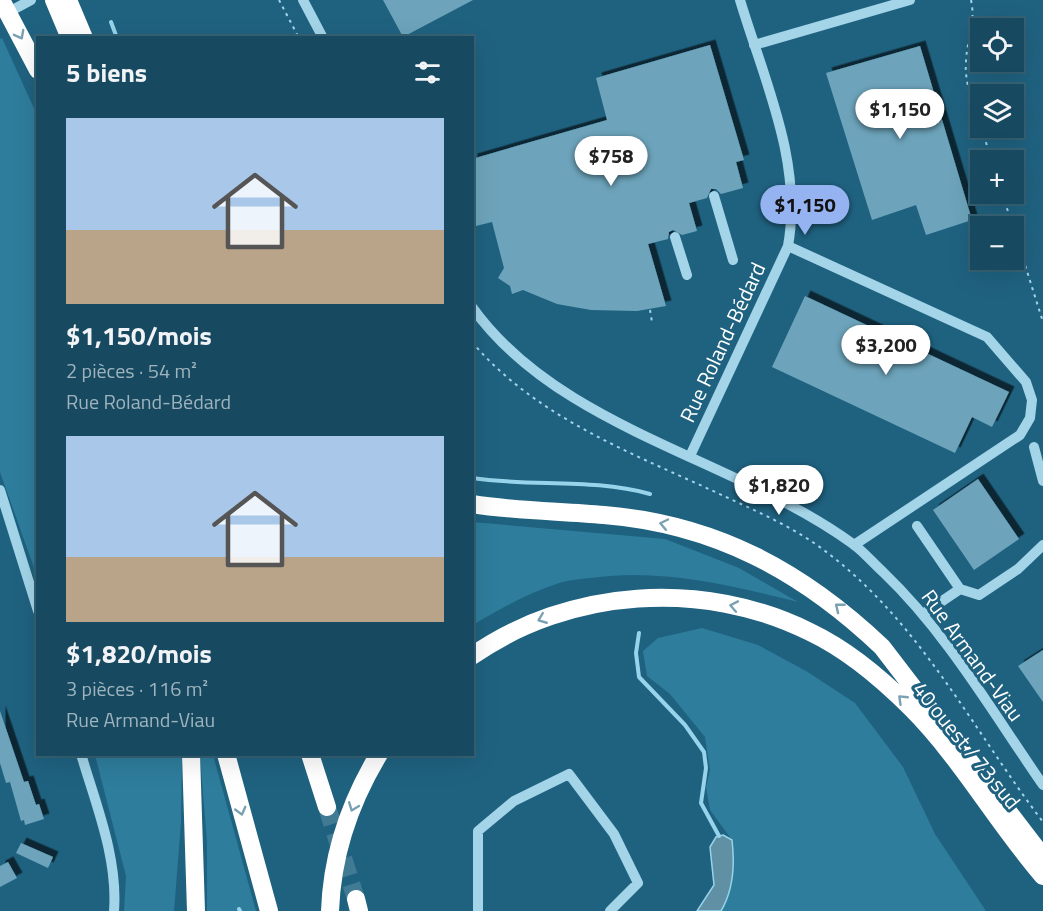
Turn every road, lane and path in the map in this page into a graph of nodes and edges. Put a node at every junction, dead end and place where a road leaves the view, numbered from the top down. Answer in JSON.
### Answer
{"nodes":[{"id":1,"x":1,"y":0,"type":"edge"},
{"id":2,"x":31,"y":0,"type":"edge"},
{"id":3,"x":54,"y":0,"type":"edge"},
{"id":4,"x":68,"y":0,"type":"edge"},
{"id":5,"x":279,"y":0,"type":"edge"},
{"id":6,"x":303,"y":0,"type":"edge"},
{"id":7,"x":740,"y":0,"type":"edge"},
{"id":8,"x":910,"y":0,"type":"edge"},
{"id":9,"x":971,"y":0,"type":"edge"},
{"id":10,"x":0,"y":17,"type":"edge"},
{"id":11,"x":69,"y":36,"type":"edge"},
{"id":12,"x":83,"y":36,"type":"edge"},
{"id":13,"x":298,"y":36,"type":"edge"},
{"id":14,"x":322,"y":36,"type":"edge"},
{"id":15,"x":754,"y":45,"type":"junction"},
{"id":16,"x":36,"y":66,"type":"edge"},
{"id":17,"x":970,"y":93,"type":"edge"},
{"id":18,"x":714,"y":196,"type":"dead end"},
{"id":19,"x":675,"y":237,"type":"dead end"},
{"id":20,"x":788,"y":246,"type":"junction"},
{"id":21,"x":733,"y":260,"type":"dead end"},
{"id":22,"x":1024,"y":262,"type":"edge"},
{"id":23,"x":687,"y":275,"type":"dead end"},
{"id":24,"x":474,"y":309,"type":"edge"},
{"id":25,"x":650,"y":310,"type":"dead end"},
{"id":26,"x":652,"y":322,"type":"dead end"},
{"id":27,"x":1043,"y":322,"type":"edge"},
{"id":28,"x":1034,"y":447,"type":"dead end"},
{"id":29,"x":690,"y":456,"type":"junction"},
{"id":30,"x":1043,"y":481,"type":"edge"},
{"id":31,"x":0,"y":490,"type":"edge"},
{"id":32,"x":474,"y":504,"type":"edge"},
{"id":33,"x":917,"y":526,"type":"dead end"},
{"id":34,"x":854,"y":545,"type":"junction"},
{"id":35,"x":1043,"y":545,"type":"edge"},
{"id":36,"x":960,"y":589,"type":"junction"},
{"id":37,"x":36,"y":604,"type":"edge"},
{"id":38,"x":923,"y":614,"type":"junction"},
{"id":39,"x":474,"y":655,"type":"edge"},
{"id":40,"x":82,"y":756,"type":"edge"},
{"id":41,"x":191,"y":756,"type":"edge"},
{"id":42,"x":227,"y":756,"type":"edge"},
{"id":43,"x":311,"y":756,"type":"edge"},
{"id":44,"x":378,"y":756,"type":"edge"},
{"id":45,"x":1043,"y":785,"type":"edge"},
{"id":46,"x":327,"y":807,"type":"tunnel mouth"},
{"id":47,"x":1043,"y":857,"type":"edge"},
{"id":48,"x":1043,"y":876,"type":"edge"},
{"id":49,"x":114,"y":911,"type":"edge"},
{"id":50,"x":196,"y":911,"type":"edge"},
{"id":51,"x":269,"y":911,"type":"edge"},
{"id":52,"x":330,"y":911,"type":"edge"},
{"id":53,"x":478,"y":911,"type":"edge"},
{"id":54,"x":610,"y":911,"type":"edge"}],
"edges":[{"from":1,"to":16,"type":"highway","one_way":true},
{"from":2,"to":10,"type":"street"},
{"from":3,"to":11,"type":"highway"},
{"from":4,"to":12,"type":"highway"},
{"from":5,"to":13,"type":"path"},
{"from":6,"to":14,"type":"street"},
{"from":7,"to":15,"type":"street","name":"Rue Roland-Bédard"},
{"from":8,"to":15,"type":"street"},
{"from":9,"to":17,"type":"path"},
{"from":15,"to":20,"type":"street","name":"Rue Roland-Bédard"},
{"from":18,"to":21,"type":"street"},
{"from":19,"to":23,"type":"street"},
{"from":20,"to":29,"type":"street","name":"Rue Roland-Bédard"},
{"from":20,"to":34,"type":"street"},
{"from":22,"to":27,"type":"path"},
{"from":24,"to":29,"type":"street","name":"Rue Armand-Viau"},
{"from":25,"to":26,"type":"path"},
{"from":28,"to":30,"type":"street"},
{"from":29,"to":34,"type":"street","name":"Rue Armand-Viau"},
{"from":31,"to":37,"type":"street"},
{"from":47,"to":32,"type":"highway","one_way":true},
{"from":33,"to":36,"type":"street"},
{"from":34,"to":38,"type":"street","name":"Rue Armand-Viau"},
{"from":35,"to":36,"type":"street"},
{"from":36,"to":38,"type":"street"},
{"from":38,"to":45,"type":"street","name":"Rue Armand-Viau"},
{"from":48,"to":39,"type":"highway","name":"40 ouest / 73 sud","one_way":true},
{"from":40,"to":49,"type":"street"},
{"from":41,"to":50,"type":"highway"},
{"from":42,"to":51,"type":"highway","one_way":true},
{"from":43,"to":46,"type":"highway"},
{"from":44,"to":52,"type":"highway","one_way":true},
{"from":53,"to":54,"type":"street"}]}
